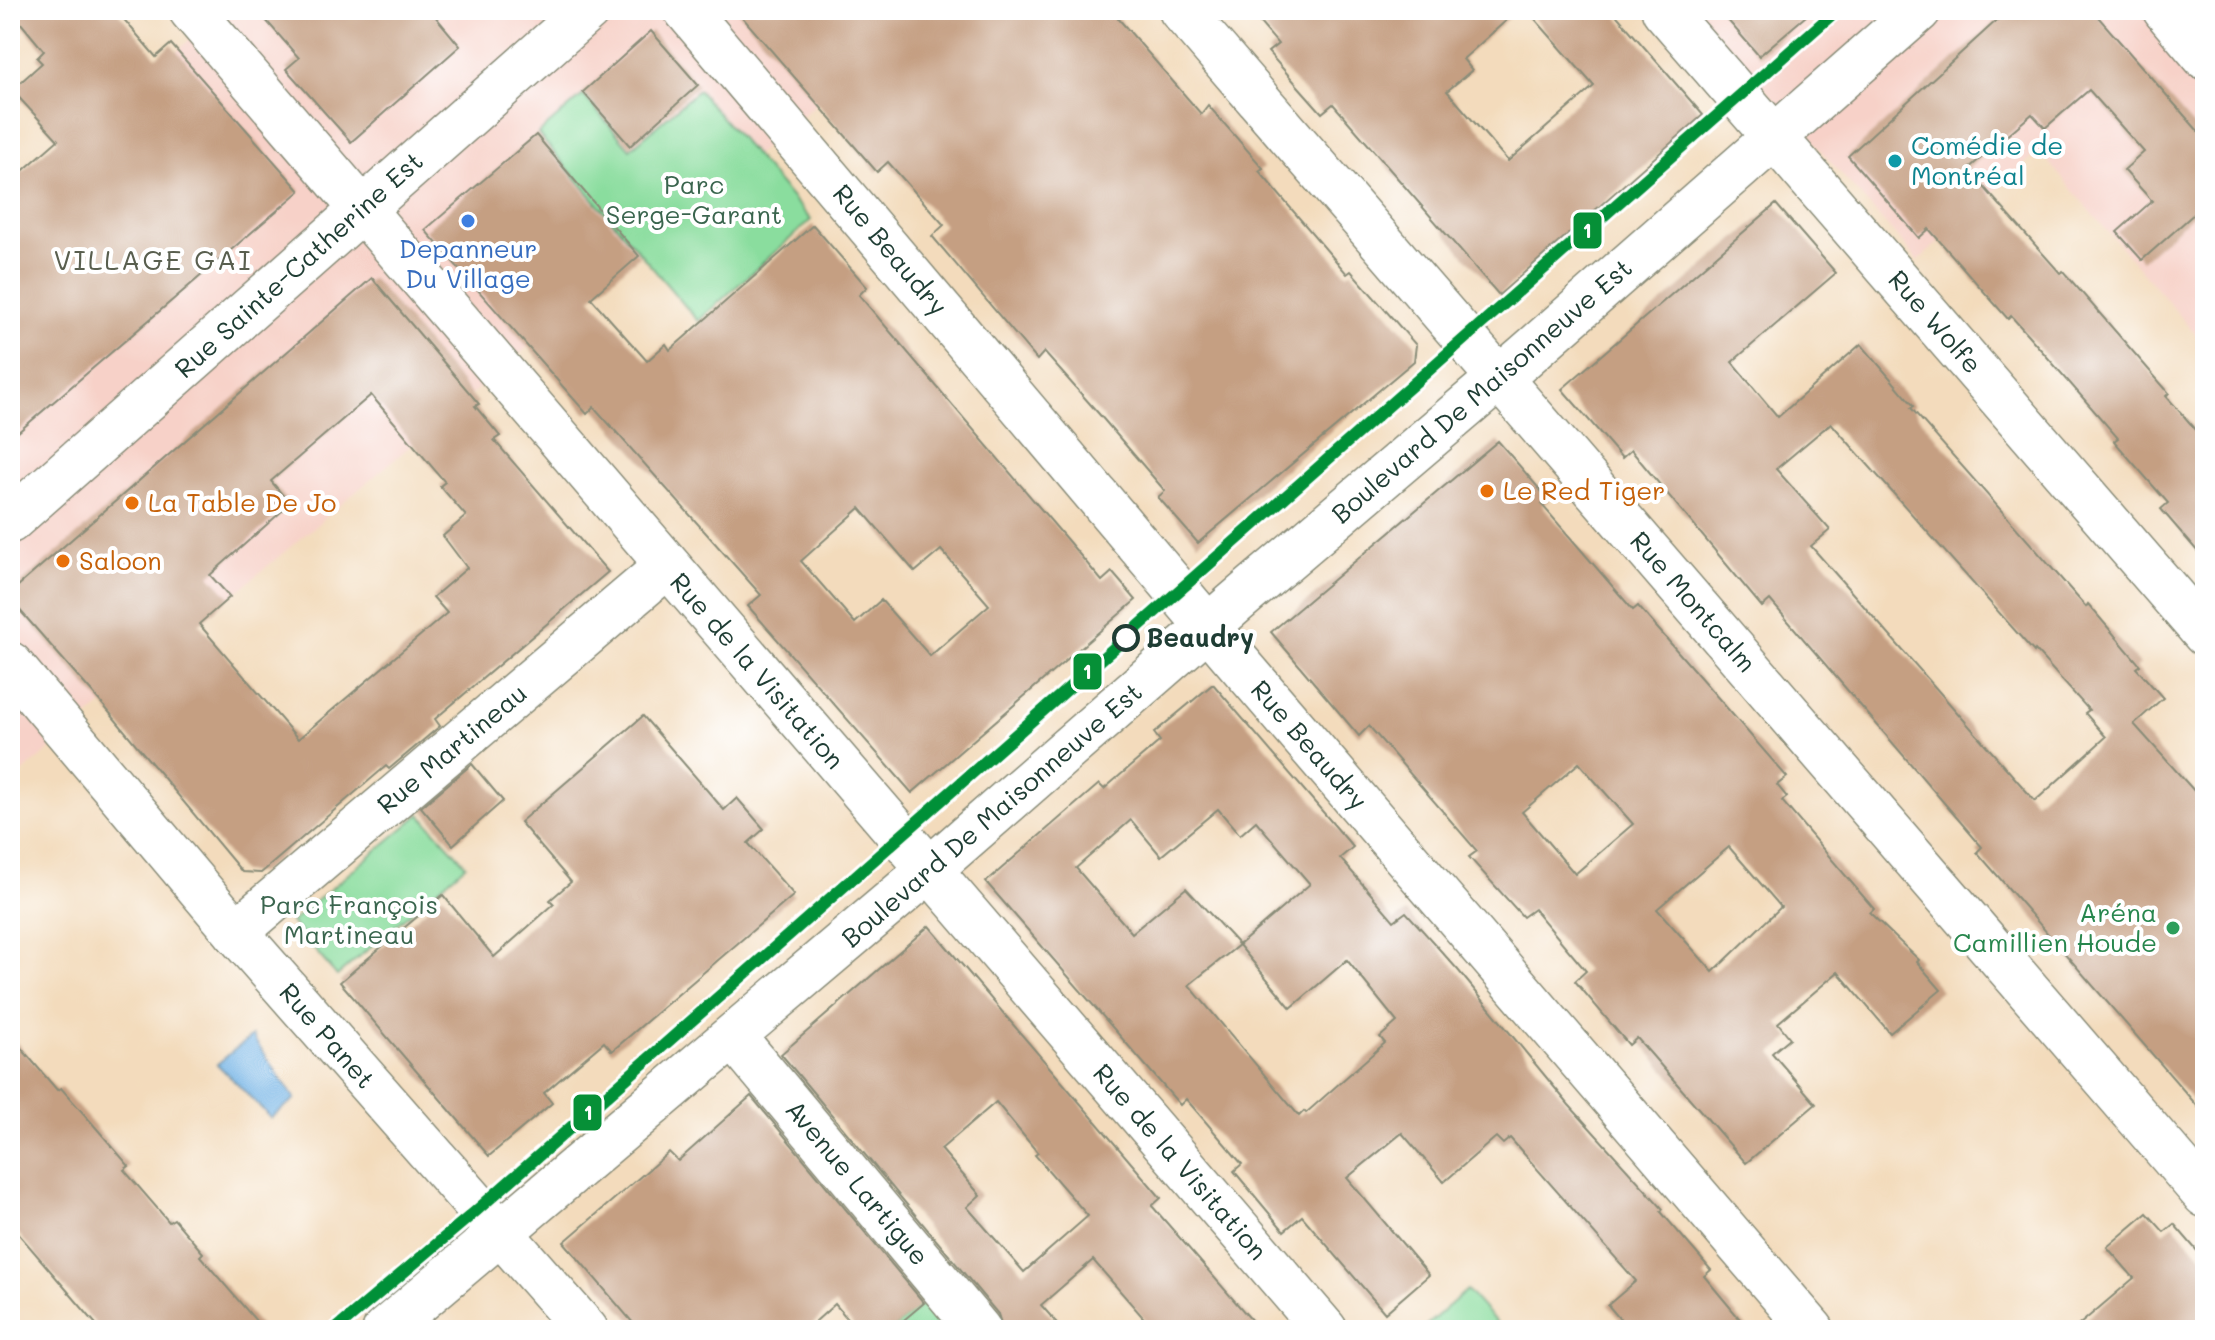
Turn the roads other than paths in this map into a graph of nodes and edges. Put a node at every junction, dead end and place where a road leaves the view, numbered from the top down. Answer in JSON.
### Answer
{"nodes":[{"id":1,"x":191,"y":10,"type":"edge"},
{"id":2,"x":588,"y":10,"type":"edge"},
{"id":3,"x":686,"y":10,"type":"edge"},
{"id":4,"x":1181,"y":10,"type":"edge"},
{"id":5,"x":1664,"y":10,"type":"edge"},
{"id":6,"x":1919,"y":10,"type":"edge"},
{"id":7,"x":2165,"y":10,"type":"edge"},
{"id":8,"x":2205,"y":57,"type":"edge"},
{"id":9,"x":1773,"y":136,"type":"junction"},
{"id":10,"x":362,"y":209,"type":"junction"},
{"id":11,"x":1499,"y":378,"type":"junction"},
{"id":12,"x":10,"y":521,"type":"edge"},
{"id":13,"x":667,"y":566,"type":"junction"},
{"id":14,"x":1209,"y":626,"type":"junction"},
{"id":15,"x":2205,"y":634,"type":"edge"},
{"id":16,"x":10,"y":664,"type":"edge"},
{"id":17,"x":929,"y":870,"type":"junction"},
{"id":18,"x":236,"y":932,"type":"junction"},
{"id":19,"x":734,"y":1037,"type":"junction"},
{"id":20,"x":2205,"y":1195,"type":"edge"},
{"id":21,"x":499,"y":1232,"type":"junction"},
{"id":22,"x":385,"y":1330,"type":"edge"},
{"id":23,"x":586,"y":1330,"type":"edge"},
{"id":24,"x":979,"y":1330,"type":"edge"},
{"id":25,"x":1325,"y":1330,"type":"edge"},
{"id":26,"x":1812,"y":1330,"type":"edge"}],
"edges":[{"from":1,"to":10,"type":"street","name":"Rue de la Visitation"},
{"from":2,"to":10,"type":"street","name":"Rue Sainte-Catherine Est"},
{"from":3,"to":14,"type":"street","name":"Rue Beaudry"},
{"from":4,"to":11,"type":"street","name":"Rue Montcalm"},
{"from":5,"to":9,"type":"street","name":"Rue Wolfe"},
{"from":6,"to":9,"type":"street","name":"Boulevard De Maisonneuve Est"},
{"from":7,"to":8,"type":"street"},
{"from":9,"to":11,"type":"street","name":"Boulevard De Maisonneuve Est"},
{"from":9,"to":15,"type":"street","name":"Rue Wolfe"},
{"from":10,"to":12,"type":"street","name":"Rue Sainte-Catherine Est"},
{"from":10,"to":13,"type":"street","name":"Rue de la Visitation"},
{"from":11,"to":14,"type":"street","name":"Boulevard De Maisonneuve Est"},
{"from":11,"to":20,"type":"street","name":"Rue Montcalm"},
{"from":13,"to":17,"type":"street","name":"Rue de la Visitation"},
{"from":13,"to":18,"type":"street","name":"Rue Martineau"},
{"from":14,"to":17,"type":"street","name":"Boulevard De Maisonneuve Est"},
{"from":14,"to":26,"type":"street","name":"Rue Beaudry"},
{"from":16,"to":18,"type":"street","name":"Rue Panet"},
{"from":17,"to":19,"type":"street","name":"Boulevard De Maisonneuve Est"},
{"from":17,"to":25,"type":"street","name":"Rue de la Visitation"},
{"from":18,"to":21,"type":"street","name":"Rue Panet"},
{"from":19,"to":21,"type":"street","name":"Boulevard De Maisonneuve Est"},
{"from":19,"to":24,"type":"street","name":"Avenue Lartigue"},
{"from":21,"to":22,"type":"street","name":"Boulevard De Maisonneuve Est"},
{"from":21,"to":23,"type":"street","name":"Rue Panet"}]}
